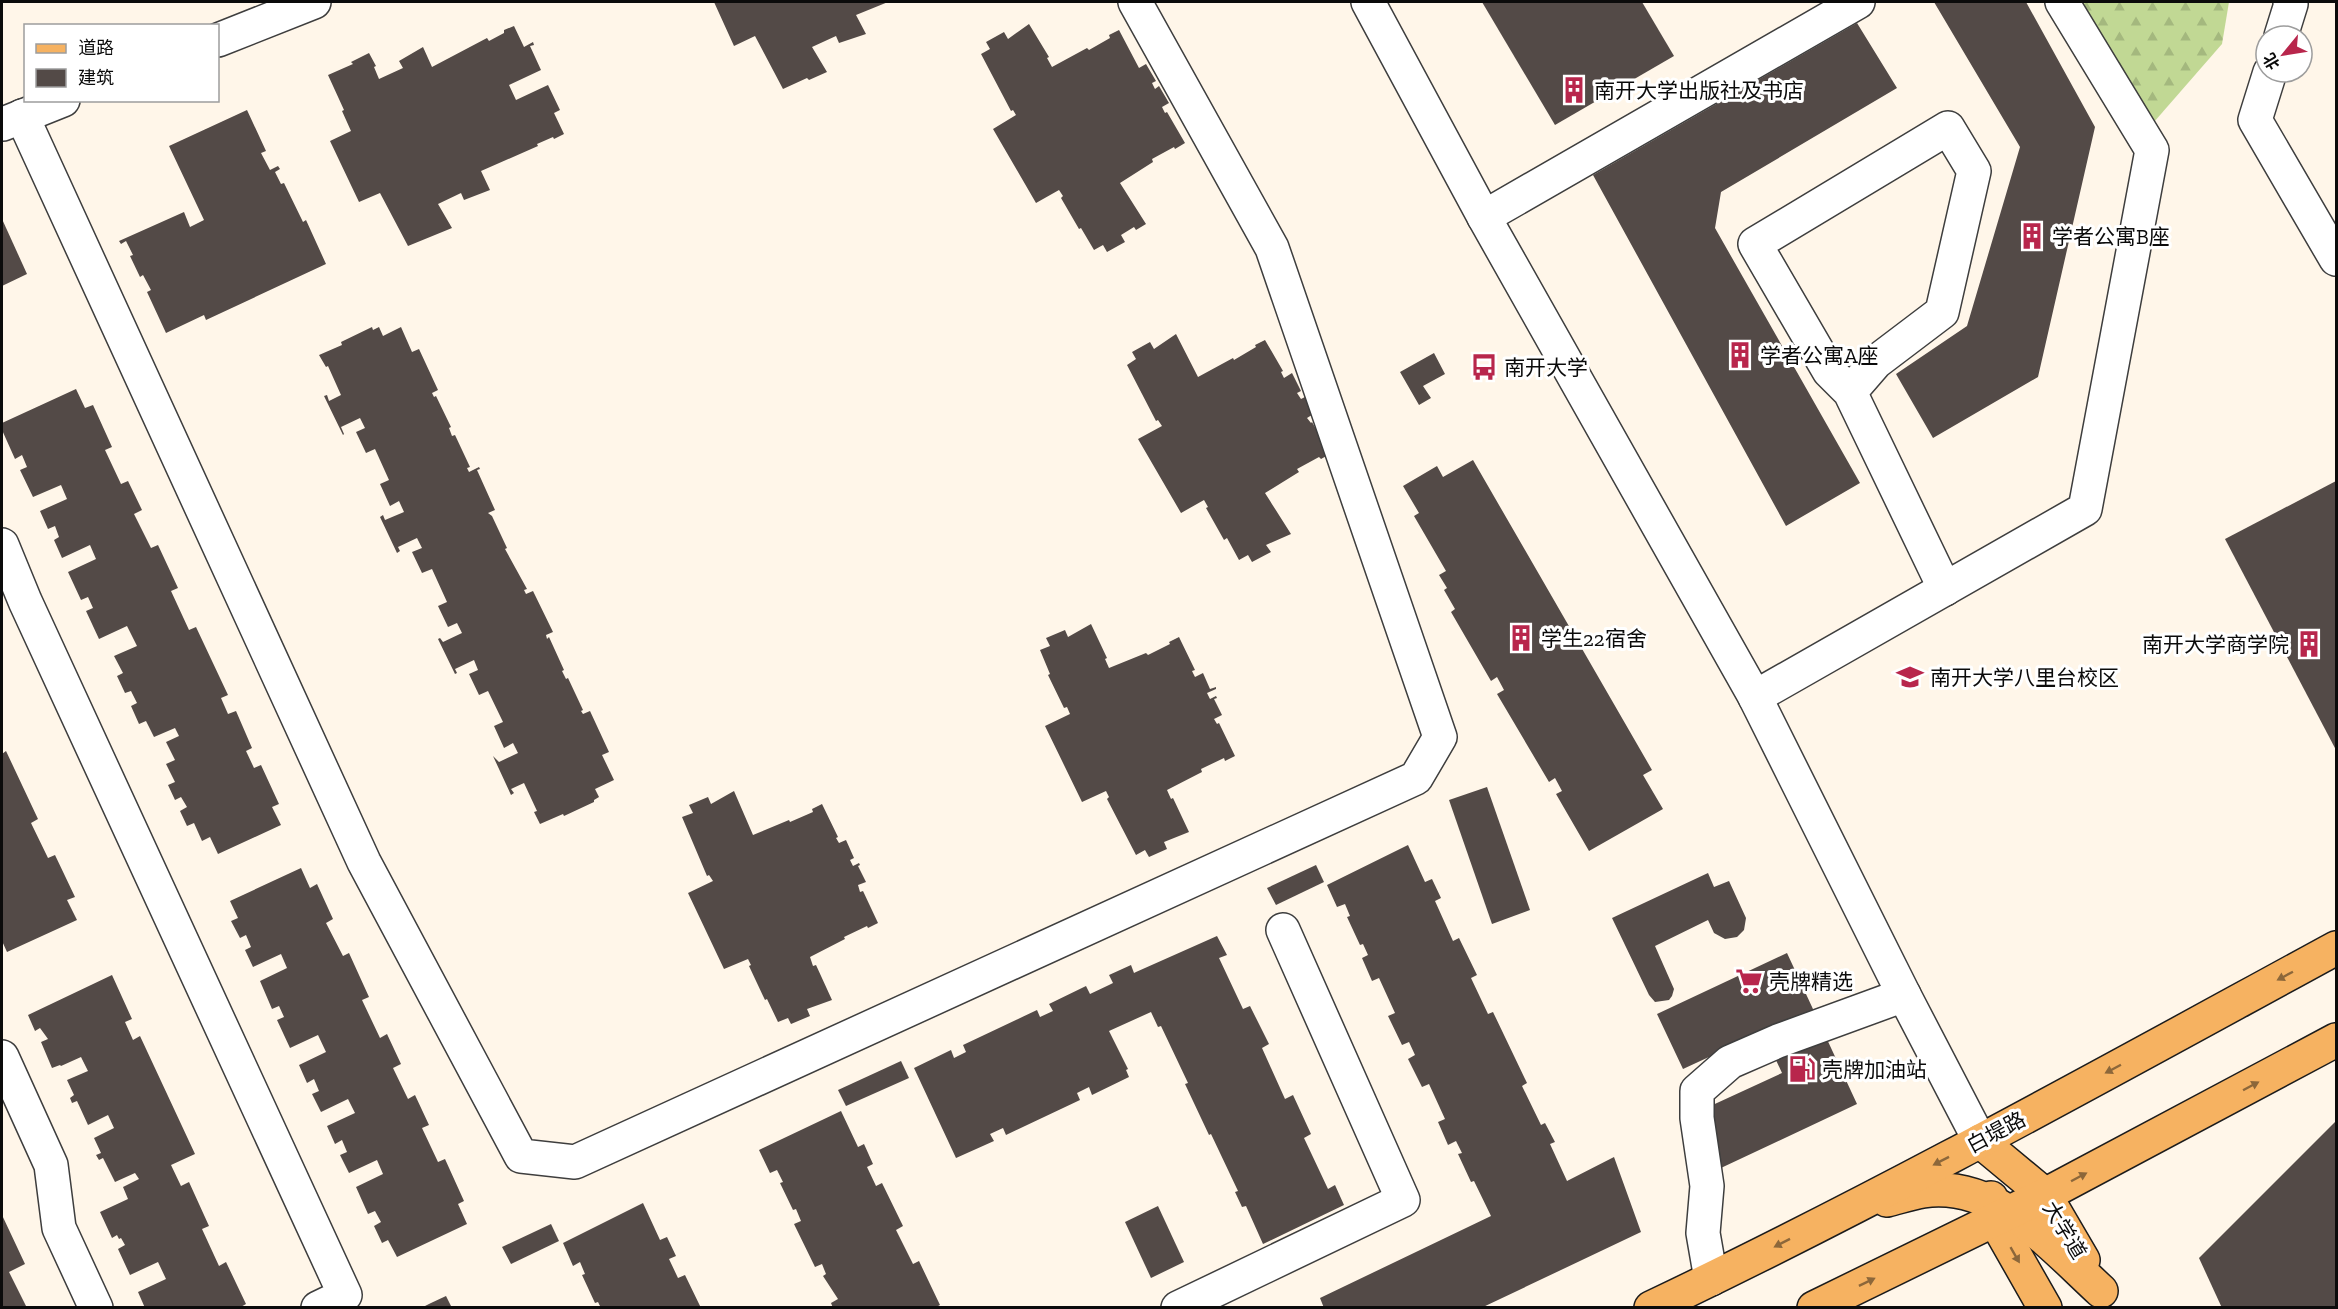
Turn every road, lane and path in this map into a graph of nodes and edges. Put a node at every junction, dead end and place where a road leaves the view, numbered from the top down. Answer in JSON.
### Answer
{"nodes":[{"id":1,"x":314,"y":2,"type":"edge"},
{"id":2,"x":1136,"y":2,"type":"edge"},
{"id":3,"x":1368,"y":2,"type":"edge"},
{"id":4,"x":1858,"y":2,"type":"edge"},
{"id":5,"x":2062,"y":2,"type":"edge"},
{"id":6,"x":2290,"y":2,"type":"edge"},
{"id":7,"x":2284,"y":24,"type":"edge"},
{"id":8,"x":219,"y":40,"type":"edge"},
{"id":9,"x":2266,"y":84,"type":"edge"},
{"id":10,"x":58,"y":102,"type":"edge"},
{"id":11,"x":12,"y":121,"type":"edge"},
{"id":12,"x":1484,"y":217,"type":"junction"},
{"id":13,"x":2337,"y":259,"type":"edge"},
{"id":14,"x":1850,"y":392,"type":"junction"},
{"id":15,"x":2,"y":545,"type":"edge"},
{"id":16,"x":1945,"y":589,"type":"junction"},
{"id":17,"x":1755,"y":698,"type":"junction"},
{"id":18,"x":1283,"y":930,"type":"dead end"},
{"id":19,"x":2337,"y":948,"type":"edge"},
{"id":20,"x":1904,"y":995,"type":"junction"},
{"id":21,"x":2337,"y":1040,"type":"edge"},
{"id":22,"x":2,"y":1057,"type":"edge"},
{"id":23,"x":1980,"y":1141,"type":"junction"},
{"id":24,"x":2045,"y":1195,"type":"junction"},
{"id":25,"x":1999,"y":1212,"type":"junction"},
{"id":26,"x":1833,"y":1216,"type":"junction"},
{"id":27,"x":1711,"y":1279,"type":"junction"},
{"id":28,"x":2106,"y":1299,"type":"edge"},
{"id":29,"x":96,"y":1308,"type":"edge"},
{"id":30,"x":318,"y":1308,"type":"edge"},
{"id":31,"x":1178,"y":1308,"type":"edge"},
{"id":32,"x":1651,"y":1308,"type":"edge"},
{"id":33,"x":1814,"y":1308,"type":"edge"},
{"id":34,"x":2045,"y":1308,"type":"edge"}],
"edges":[{"from":1,"to":8,"type":"street"},
{"from":2,"to":11,"type":"street"},
{"from":3,"to":12,"type":"street"},
{"from":4,"to":12,"type":"street"},
{"from":5,"to":16,"type":"street"},
{"from":6,"to":7,"type":"street"},
{"from":9,"to":13,"type":"street"},
{"from":10,"to":11,"type":"street"},
{"from":12,"to":17,"type":"street"},
{"from":14,"to":14,"type":"street"},
{"from":14,"to":16,"type":"street"},
{"from":15,"to":30,"type":"street"},
{"from":16,"to":17,"type":"street"},
{"from":17,"to":20,"type":"street"},
{"from":18,"to":31,"type":"street"},
{"from":19,"to":23,"type":"main road","name":"白堤路","one_way":true},
{"from":20,"to":23,"type":"street"},
{"from":20,"to":27,"type":"street"},
{"from":24,"to":21,"type":"main road","one_way":true},
{"from":22,"to":29,"type":"street"},
{"from":23,"to":24,"type":"main road","name":"大学道"},
{"from":23,"to":25,"type":"main road"},
{"from":23,"to":26,"type":"main road","name":"白堤路","one_way":true},
{"from":24,"to":25,"type":"main road"},
{"from":24,"to":28,"type":"main road","name":"大学道"},
{"from":25,"to":26,"type":"main road"},
{"from":25,"to":28,"type":"main road"},
{"from":33,"to":25,"type":"main road","one_way":true},
{"from":25,"to":34,"type":"main road","one_way":true},
{"from":26,"to":27,"type":"main road","name":"白堤路","one_way":true},
{"from":27,"to":32,"type":"main road","name":"白堤路"}]}
